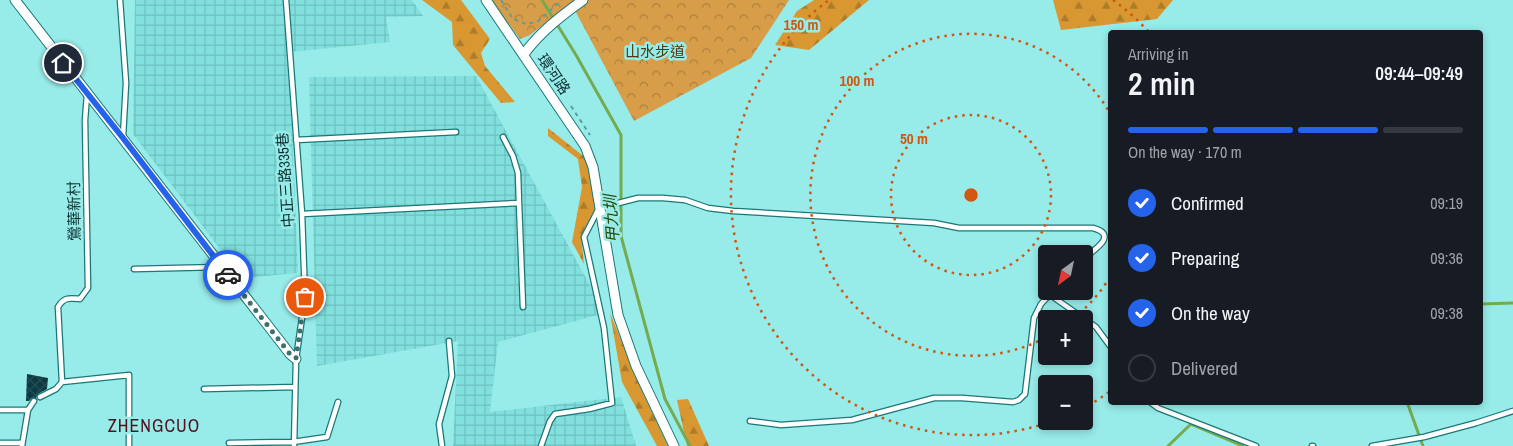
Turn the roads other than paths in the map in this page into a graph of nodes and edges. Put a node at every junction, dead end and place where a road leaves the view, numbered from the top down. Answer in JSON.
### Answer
{"nodes":[{"id":1,"x":15,"y":0,"type":"edge"},
{"id":2,"x":120,"y":0,"type":"edge"},
{"id":3,"x":286,"y":0,"type":"edge"},
{"id":4,"x":486,"y":0,"type":"edge"},
{"id":5,"x":583,"y":0,"type":"edge"},
{"id":6,"x":524,"y":54,"type":"junction"},
{"id":7,"x":87,"y":94,"type":"junction"},
{"id":8,"x":456,"y":132,"type":"dead end"},
{"id":9,"x":503,"y":137,"type":"dead end"},
{"id":10,"x":123,"y":138,"type":"junction"},
{"id":11,"x":296,"y":140,"type":"junction"},
{"id":12,"x":519,"y":203,"type":"junction"},
{"id":13,"x":599,"y":208,"type":"junction"},
{"id":14,"x":302,"y":214,"type":"junction"},
{"id":15,"x":1093,"y":250,"type":"edge"},
{"id":16,"x":222,"y":267,"type":"junction"},
{"id":17,"x":134,"y":269,"type":"dead end"},
{"id":18,"x":1045,"y":300,"type":"edge"},
{"id":19,"x":1057,"y":300,"type":"edge"},
{"id":20,"x":523,"y":307,"type":"dead end"},
{"id":21,"x":449,"y":341,"type":"dead end"},
{"id":22,"x":1108,"y":343,"type":"edge"},
{"id":23,"x":296,"y":358,"type":"junction"},
{"id":24,"x":62,"y":382,"type":"junction"},
{"id":25,"x":295,"y":387,"type":"junction"},
{"id":26,"x":204,"y":389,"type":"dead end"},
{"id":27,"x":40,"y":397,"type":"dead end"},
{"id":28,"x":34,"y":401,"type":"dead end"},
{"id":29,"x":338,"y":402,"type":"dead end"},
{"id":30,"x":1154,"y":405,"type":"edge"},
{"id":31,"x":0,"y":410,"type":"edge"},
{"id":32,"x":28,"y":410,"type":"junction"},
{"id":33,"x":1513,"y":410,"type":"edge"},
{"id":34,"x":750,"y":421,"type":"dead end"},
{"id":35,"x":0,"y":443,"type":"edge"},
{"id":36,"x":229,"y":443,"type":"dead end"},
{"id":37,"x":294,"y":444,"type":"edge"},
{"id":38,"x":22,"y":445,"type":"edge"},
{"id":39,"x":129,"y":446,"type":"edge"},
{"id":40,"x":442,"y":446,"type":"edge"},
{"id":41,"x":541,"y":446,"type":"edge"},
{"id":42,"x":674,"y":446,"type":"edge"},
{"id":43,"x":1256,"y":446,"type":"edge"},
{"id":44,"x":1372,"y":446,"type":"edge"}],
"edges":[{"from":1,"to":7,"type":"street"},
{"from":2,"to":10,"type":"lane"},
{"from":3,"to":11,"type":"lane","name":"中正三路335巷"},
{"from":4,"to":6,"type":"street","name":"環河路"},
{"from":5,"to":6,"type":"street"},
{"from":6,"to":13,"type":"street","name":"環河路"},
{"from":7,"to":10,"type":"street"},
{"from":7,"to":24,"type":"lane","name":"鶯華新村"},
{"from":8,"to":11,"type":"lane"},
{"from":9,"to":12,"type":"lane"},
{"from":10,"to":16,"type":"street"},
{"from":11,"to":14,"type":"lane","name":"中正三路335巷"},
{"from":12,"to":14,"type":"lane"},
{"from":12,"to":20,"type":"lane"},
{"from":13,"to":15,"type":"lane"},
{"from":13,"to":41,"type":"lane"},
{"from":13,"to":42,"type":"street","name":"環河路"},
{"from":14,"to":23,"type":"lane","name":"中正三路335巷"},
{"from":16,"to":17,"type":"lane"},
{"from":16,"to":23,"type":"street"},
{"from":18,"to":34,"type":"lane"},
{"from":19,"to":22,"type":"lane"},
{"from":21,"to":40,"type":"lane"},
{"from":23,"to":25,"type":"lane","name":"中正三路335巷"},
{"from":24,"to":27,"type":"lane"},
{"from":24,"to":39,"type":"lane"},
{"from":25,"to":26,"type":"lane"},
{"from":25,"to":37,"type":"lane","name":"中正三路335巷"},
{"from":28,"to":32,"type":"lane"},
{"from":29,"to":37,"type":"lane"},
{"from":30,"to":43,"type":"lane"},
{"from":31,"to":32,"type":"lane"},
{"from":32,"to":38,"type":"lane"},
{"from":33,"to":44,"type":"lane"},
{"from":35,"to":38,"type":"lane"},
{"from":36,"to":37,"type":"lane"}]}
